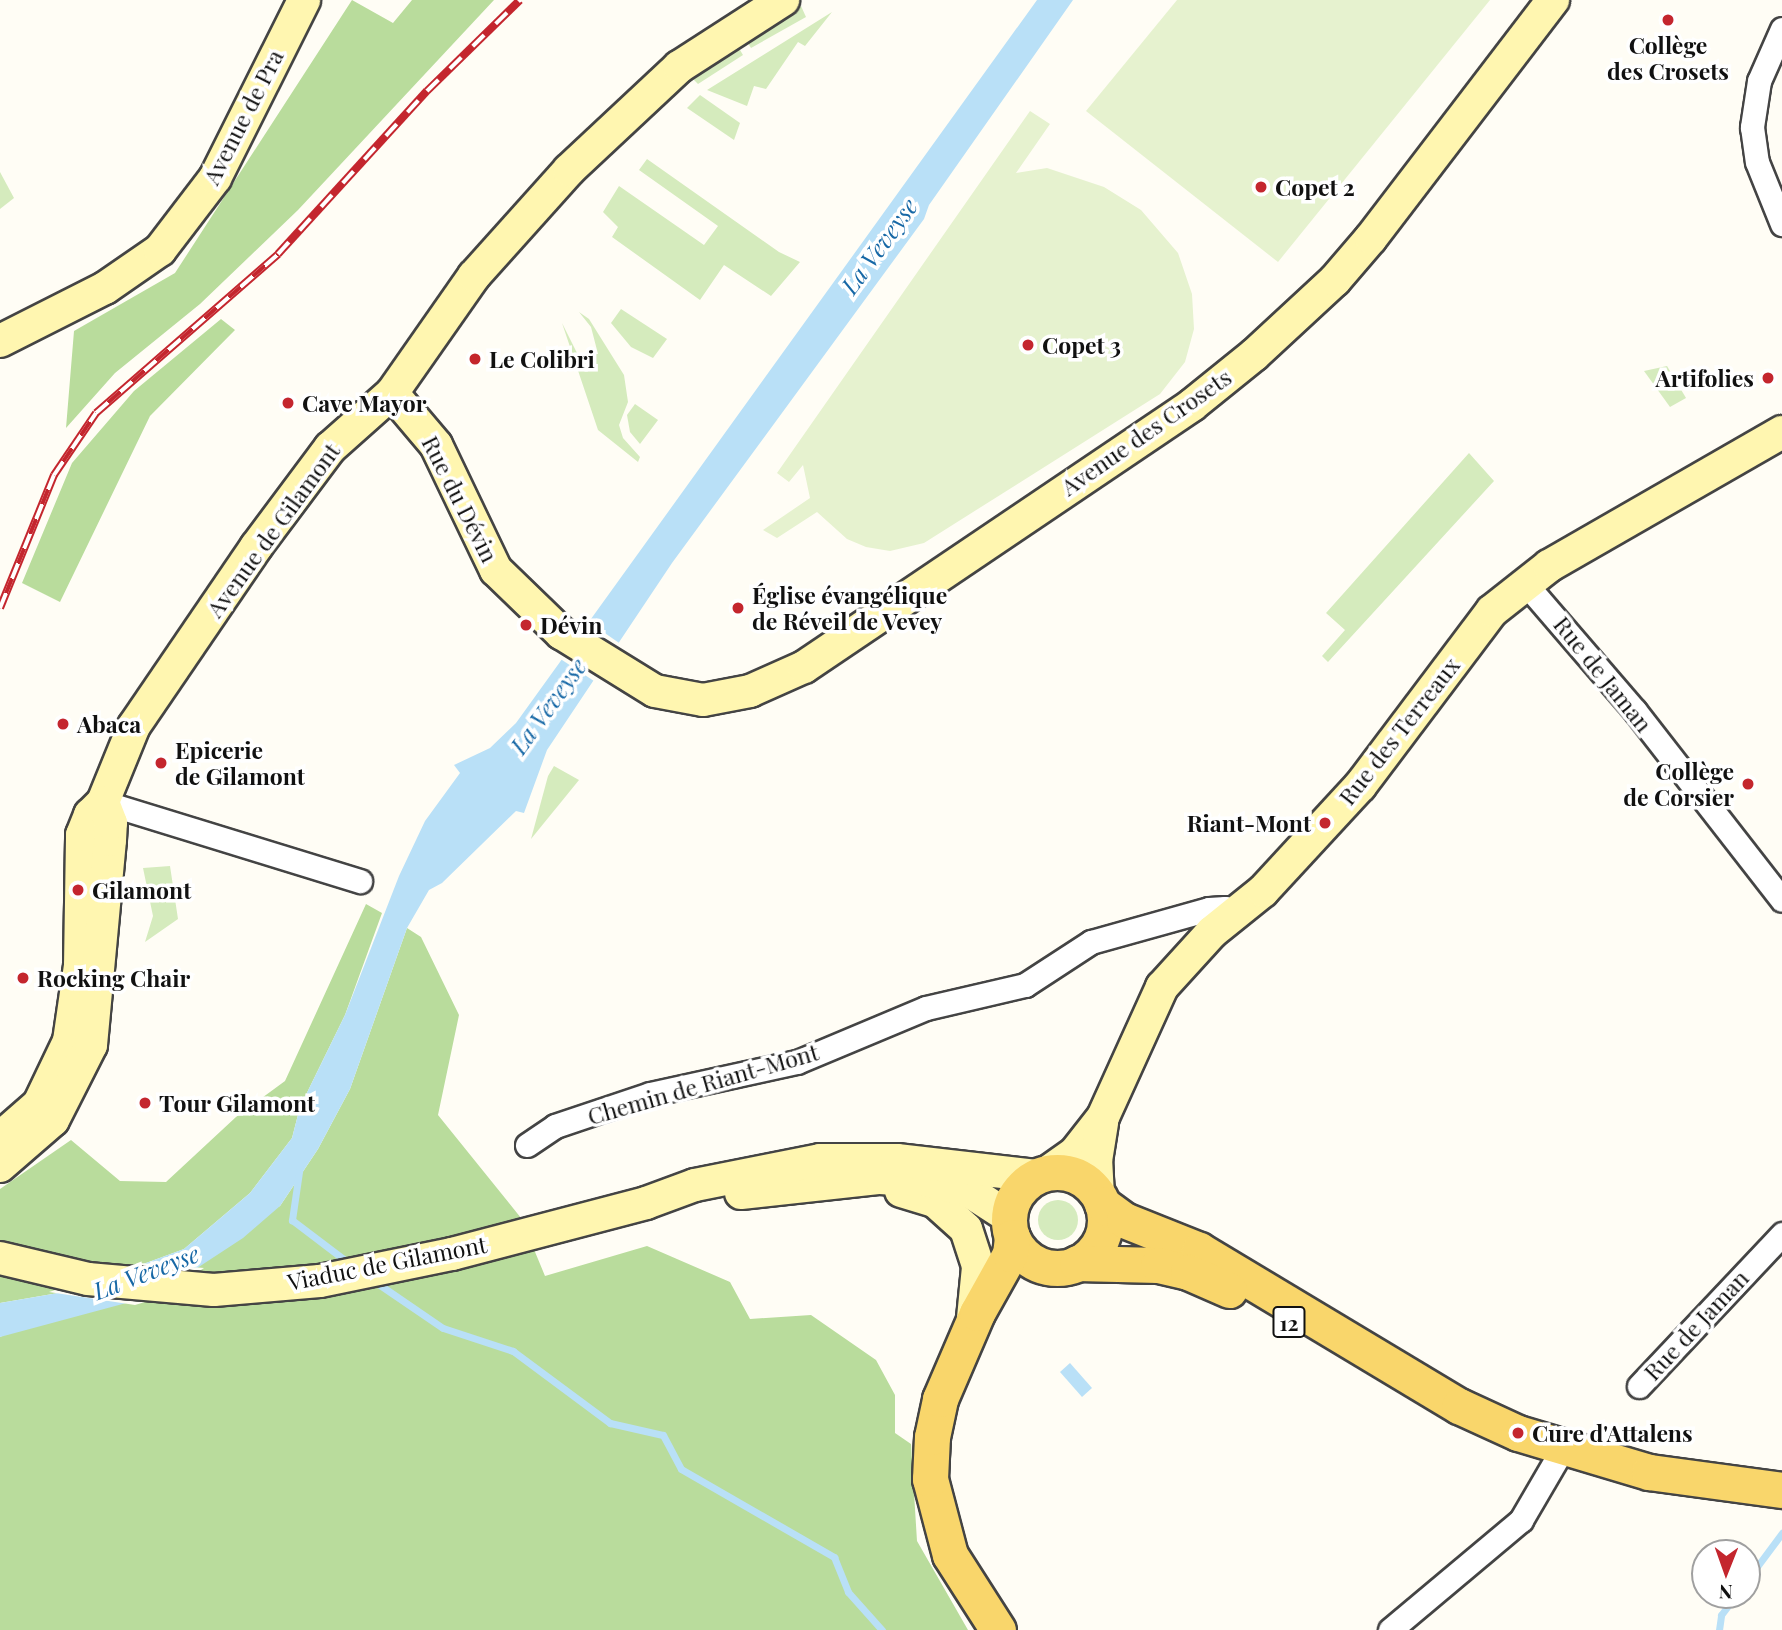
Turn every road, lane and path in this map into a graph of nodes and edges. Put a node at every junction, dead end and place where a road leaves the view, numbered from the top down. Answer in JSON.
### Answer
{"nodes":[{"id":1,"x":304,"y":0,"type":"edge"},
{"id":2,"x":783,"y":0,"type":"edge"},
{"id":3,"x":1553,"y":0,"type":"edge"},
{"id":4,"x":1782,"y":29,"type":"edge"},
{"id":5,"x":1782,"y":224,"type":"edge"},
{"id":6,"x":0,"y":341,"type":"edge"},
{"id":7,"x":392,"y":393,"type":"junction"},
{"id":8,"x":1782,"y":432,"type":"edge"},
{"id":9,"x":1524,"y":582,"type":"junction"},
{"id":10,"x":631,"y":677,"type":"joint"},
{"id":11,"x":103,"y":802,"type":"junction"},
{"id":12,"x":360,"y":881,"type":"dead end"},
{"id":13,"x":1782,"y":900,"type":"edge"},
{"id":14,"x":1234,"y":913,"type":"junction"},
{"id":15,"x":1103,"y":1117,"type":"junction"},
{"id":16,"x":0,"y":1138,"type":"edge"},
{"id":17,"x":527,"y":1145,"type":"dead end"},
{"id":18,"x":0,"y":1166,"type":"edge"},
{"id":19,"x":1042,"y":1175,"type":"junction"},
{"id":20,"x":826,"y":1177,"type":"junction"},
{"id":21,"x":1100,"y":1200,"type":"junction"},
{"id":22,"x":1010,"y":1227,"type":"junction"},
{"id":23,"x":1782,"y":1234,"type":"edge"},
{"id":24,"x":0,"y":1258,"type":"edge"},
{"id":25,"x":1069,"y":1265,"type":"junction"},
{"id":26,"x":971,"y":1327,"type":"junction"},
{"id":27,"x":1639,"y":1386,"type":"dead end"},
{"id":28,"x":1488,"y":1420,"type":"junction"},
{"id":29,"x":1563,"y":1448,"type":"junction"},
{"id":30,"x":1782,"y":1490,"type":"edge"},
{"id":31,"x":998,"y":1630,"type":"edge"},
{"id":32,"x":1390,"y":1630,"type":"edge"}],
"edges":[{"from":1,"to":6,"type":"street","name":"Avenue de Pra"},
{"from":2,"to":7,"type":"street","name":"Avenue de Gilamont"},
{"from":3,"to":10,"type":"street","name":"Avenue des Crosets"},
{"from":4,"to":5,"type":"street"},
{"from":7,"to":10,"type":"street","name":"Rue du Dévin"},
{"from":7,"to":11,"type":"street","name":"Avenue de Gilamont"},
{"from":8,"to":9,"type":"street","name":"Rue des Terreaux"},
{"from":9,"to":13,"type":"street","name":"Rue de Jaman"},
{"from":9,"to":14,"type":"street","name":"Rue des Terreaux"},
{"from":11,"to":12,"type":"street"},
{"from":11,"to":16,"type":"street","name":"Avenue de Gilamont"},
{"from":11,"to":18,"type":"street"},
{"from":14,"to":15,"type":"street","name":"Rue des Terreaux"},
{"from":14,"to":17,"type":"street","name":"Chemin de Riant-Mont"},
{"from":15,"to":19,"type":"street","name":"Rue des Terreaux"},
{"from":15,"to":21,"type":"street","name":"Rue des Terreaux"},
{"from":19,"to":20,"type":"street","name":"Viaduc de Gilamont"},
{"from":19,"to":21,"type":"main road","number":"12"},
{"from":19,"to":22,"type":"main road","number":"12"},
{"from":20,"to":22,"type":"street","name":"Viaduc de Gilamont"},
{"from":20,"to":24,"type":"street","name":"Viaduc de Gilamont"},
{"from":20,"to":26,"type":"street"},
{"from":21,"to":25,"type":"main road","number":"12"},
{"from":21,"to":28,"type":"main road","number":"12"},
{"from":22,"to":25,"type":"main road","number":"12"},
{"from":22,"to":26,"type":"main road","number":"12"},
{"from":23,"to":27,"type":"street","name":"Rue de Jaman"},
{"from":25,"to":26,"type":"main road","number":"12"},
{"from":25,"to":28,"type":"main road","number":"12"},
{"from":26,"to":31,"type":"main road","number":"12"},
{"from":28,"to":29,"type":"main road","number":"12"},
{"from":29,"to":30,"type":"main road","number":"12"},
{"from":29,"to":32,"type":"street"}]}
